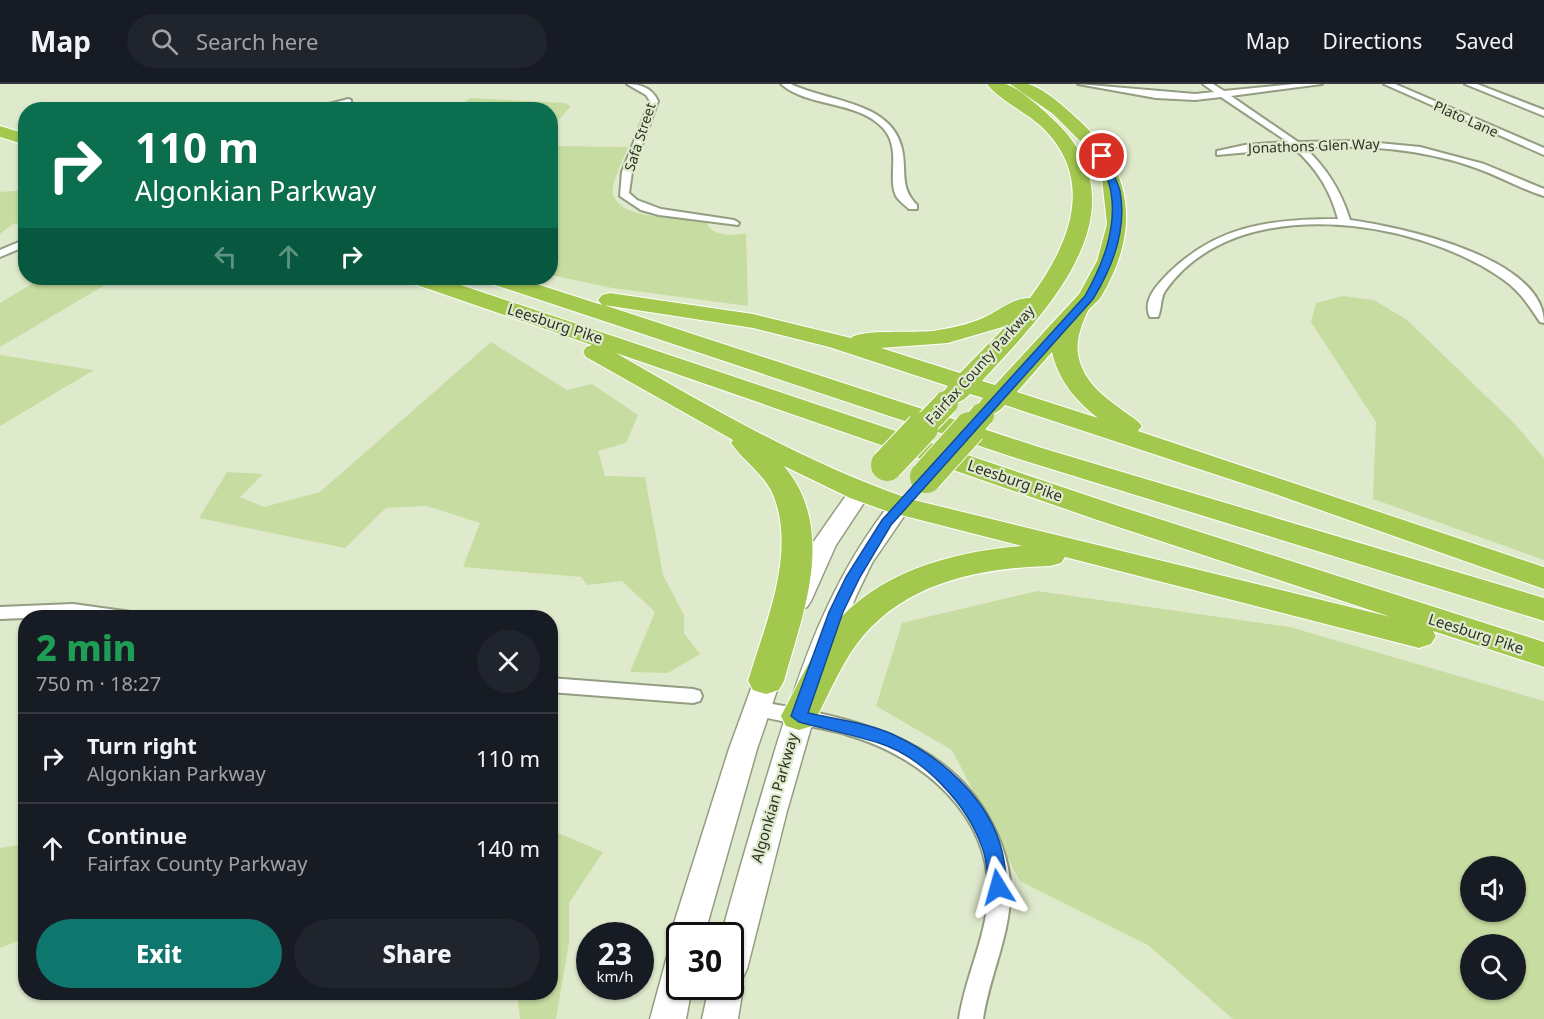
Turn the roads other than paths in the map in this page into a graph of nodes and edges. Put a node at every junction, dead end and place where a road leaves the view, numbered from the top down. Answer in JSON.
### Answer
{"nodes":[{"id":1,"x":631,"y":84,"type":"edge"},
{"id":2,"x":785,"y":84,"type":"edge"},
{"id":3,"x":995,"y":84,"type":"edge"},
{"id":4,"x":1018,"y":84,"type":"edge"},
{"id":5,"x":1032,"y":84,"type":"edge"},
{"id":6,"x":1082,"y":84,"type":"edge"},
{"id":7,"x":1207,"y":84,"type":"edge"},
{"id":8,"x":1318,"y":84,"type":"edge"},
{"id":9,"x":1388,"y":84,"type":"edge"},
{"id":10,"x":1469,"y":84,"type":"edge"},
{"id":11,"x":1225,"y":96,"type":"junction"},
{"id":12,"x":1049,"y":103,"type":"junction"},
{"id":13,"x":1544,"y":113,"type":"edge"},
{"id":14,"x":0,"y":115,"type":"edge"},
{"id":15,"x":18,"y":121,"type":"edge"},
{"id":16,"x":0,"y":131,"type":"edge"},
{"id":17,"x":18,"y":137,"type":"edge"},
{"id":18,"x":1296,"y":145,"type":"junction"},
{"id":19,"x":1544,"y":152,"type":"edge"},
{"id":20,"x":1220,"y":153,"type":"dead end"},
{"id":21,"x":1544,"y":193,"type":"edge"},
{"id":22,"x":914,"y":207,"type":"dead end"},
{"id":23,"x":734,"y":223,"type":"dead end"},
{"id":24,"x":1346,"y":223,"type":"junction"},
{"id":25,"x":18,"y":246,"type":"edge"},
{"id":26,"x":0,"y":254,"type":"edge"},
{"id":27,"x":439,"y":285,"type":"edge"},
{"id":28,"x":518,"y":285,"type":"edge"},
{"id":29,"x":542,"y":285,"type":"edge"},
{"id":30,"x":1048,"y":287,"type":"junction"},
{"id":31,"x":1089,"y":297,"type":"junction"},
{"id":32,"x":480,"y":299,"type":"junction"},
{"id":33,"x":1154,"y":314,"type":"dead end"},
{"id":34,"x":1544,"y":319,"type":"edge"},
{"id":35,"x":806,"y":333,"type":"junction"},
{"id":36,"x":966,"y":382,"type":"junction"},
{"id":37,"x":1001,"y":394,"type":"junction"},
{"id":38,"x":718,"y":422,"type":"junction"},
{"id":39,"x":1285,"y":488,"type":"junction"},
{"id":40,"x":860,"y":492,"type":"junction"},
{"id":41,"x":900,"y":506,"type":"junction"},
{"id":42,"x":1149,"y":569,"type":"junction"},
{"id":43,"x":1544,"y":578,"type":"edge"},
{"id":44,"x":1544,"y":610,"type":"edge"},
{"id":45,"x":18,"y":613,"type":"edge"},
{"id":46,"x":0,"y":614,"type":"edge"},
{"id":47,"x":1544,"y":655,"type":"edge"},
{"id":48,"x":1544,"y":668,"type":"edge"},
{"id":49,"x":558,"y":686,"type":"edge"},
{"id":50,"x":761,"y":695,"type":"junction"},
{"id":51,"x":693,"y":696,"type":"dead end"},
{"id":52,"x":799,"y":716,"type":"junction"},
{"id":53,"x":691,"y":922,"type":"edge"},
{"id":54,"x":742,"y":922,"type":"edge"},
{"id":55,"x":672,"y":1000,"type":"edge"},
{"id":56,"x":724,"y":1000,"type":"edge"},
{"id":57,"x":668,"y":1019,"type":"edge"},
{"id":58,"x":720,"y":1019,"type":"edge"},
{"id":59,"x":971,"y":1019,"type":"edge"}],
"edges":[{"from":1,"to":23,"type":"street","name":"Safa Street"},
{"from":2,"to":22,"type":"street"},
{"from":3,"to":30,"type":"highway","name":"Fairfax County Parkway"},
{"from":4,"to":12,"type":"highway"},
{"from":5,"to":12,"type":"highway"},
{"from":6,"to":11,"type":"street"},
{"from":7,"to":11,"type":"street"},
{"from":8,"to":11,"type":"street"},
{"from":9,"to":19,"type":"street","name":"Plato Lane"},
{"from":10,"to":13,"type":"street"},
{"from":11,"to":18,"type":"street"},
{"from":12,"to":31,"type":"highway"},
{"from":14,"to":15,"type":"highway"},
{"from":16,"to":17,"type":"highway"},
{"from":18,"to":20,"type":"street","name":"Jonathons Glen Way"},
{"from":18,"to":21,"type":"street","name":"Jonathons Glen Way"},
{"from":18,"to":24,"type":"street"},
{"from":24,"to":33,"type":"street"},
{"from":24,"to":34,"type":"street"},
{"from":25,"to":26,"type":"street"},
{"from":27,"to":32,"type":"highway","name":"Leesburg Pike"},
{"from":28,"to":44,"type":"highway","name":"Leesburg Pike"},
{"from":29,"to":35,"type":"highway"},
{"from":30,"to":35,"type":"highway"},
{"from":30,"to":36,"type":"highway","name":"Fairfax County Parkway"},
{"from":31,"to":37,"type":"highway"},
{"from":31,"to":39,"type":"highway"},
{"from":32,"to":38,"type":"highway"},
{"from":32,"to":47,"type":"highway","name":"Leesburg Pike"},
{"from":35,"to":36,"type":"highway"},
{"from":36,"to":37,"type":"highway"},
{"from":36,"to":40,"type":"highway","name":"Fairfax County Parkway","bridge":true},
{"from":37,"to":39,"type":"highway"},
{"from":37,"to":41,"type":"highway","bridge":true},
{"from":38,"to":40,"type":"highway"},
{"from":38,"to":50,"type":"highway"},
{"from":39,"to":43,"type":"highway"},
{"from":40,"to":41,"type":"highway"},
{"from":40,"to":50,"type":"main road"},
{"from":41,"to":42,"type":"highway"},
{"from":41,"to":52,"type":"main road","name":"Algonkian Parkway"},
{"from":42,"to":48,"type":"highway"},
{"from":42,"to":52,"type":"highway"},
{"from":45,"to":46,"type":"street"},
{"from":49,"to":51,"type":"street"},
{"from":50,"to":52,"type":"street"},
{"from":50,"to":53,"type":"main road"},
{"from":52,"to":54,"type":"main road","name":"Algonkian Parkway"},
{"from":52,"to":59,"type":"street"},
{"from":55,"to":57,"type":"main road"},
{"from":56,"to":58,"type":"main road"}]}
